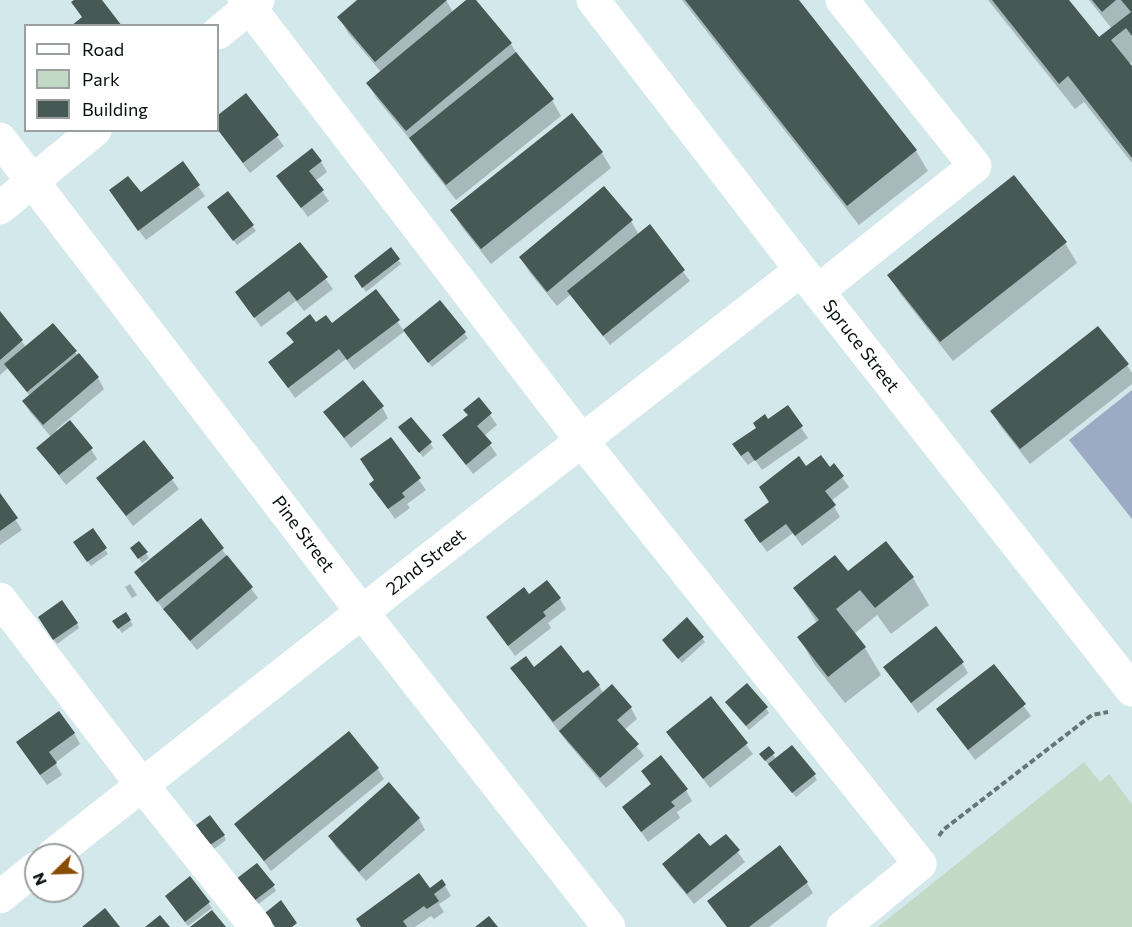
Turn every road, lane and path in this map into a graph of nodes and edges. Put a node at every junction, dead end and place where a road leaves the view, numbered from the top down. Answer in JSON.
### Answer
{"nodes":[{"id":1,"x":593,"y":0,"type":"edge"},
{"id":2,"x":842,"y":0,"type":"edge"},
{"id":3,"x":251,"y":2,"type":"edge"},
{"id":4,"x":219,"y":32,"type":"edge"},
{"id":5,"x":93,"y":132,"type":"edge"},
{"id":6,"x":0,"y":139,"type":"edge"},
{"id":7,"x":33,"y":181,"type":"junction"},
{"id":8,"x":0,"y":208,"type":"edge"},
{"id":9,"x":810,"y":281,"type":"junction"},
{"id":10,"x":582,"y":441,"type":"junction"},
{"id":11,"x":0,"y":598,"type":"edge"},
{"id":12,"x":362,"y":612,"type":"junction"},
{"id":13,"x":1122,"y":700,"type":"edge"},
{"id":14,"x":142,"y":785,"type":"junction"},
{"id":15,"x":68,"y":843,"type":"edge"},
{"id":16,"x":920,"y":864,"type":"junction"},
{"id":17,"x":24,"y":878,"type":"edge"},
{"id":18,"x":0,"y":897,"type":"edge"},
{"id":19,"x":256,"y":927,"type":"edge"},
{"id":20,"x":609,"y":927,"type":"edge"},
{"id":21,"x":843,"y":927,"type":"edge"}],
"edges":[{"from":1,"to":9,"type":"street","name":"Spruce Street"},
{"from":2,"to":9,"type":"street","name":"22nd Street"},
{"from":3,"to":4,"type":"street"},
{"from":3,"to":10,"type":"street"},
{"from":5,"to":7,"type":"street"},
{"from":6,"to":7,"type":"street","name":"Pine Street"},
{"from":7,"to":8,"type":"street"},
{"from":7,"to":12,"type":"street","name":"Pine Street"},
{"from":9,"to":10,"type":"street","name":"22nd Street"},
{"from":9,"to":13,"type":"street","name":"Spruce Street"},
{"from":10,"to":12,"type":"street","name":"22nd Street"},
{"from":10,"to":16,"type":"street"},
{"from":11,"to":14,"type":"street"},
{"from":12,"to":14,"type":"street","name":"22nd Street"},
{"from":12,"to":20,"type":"street","name":"Pine Street"},
{"from":13,"to":16,"type":"path"},
{"from":14,"to":15,"type":"street","name":"22nd Street"},
{"from":14,"to":19,"type":"street"},
{"from":16,"to":21,"type":"street"},
{"from":17,"to":18,"type":"street"}]}
